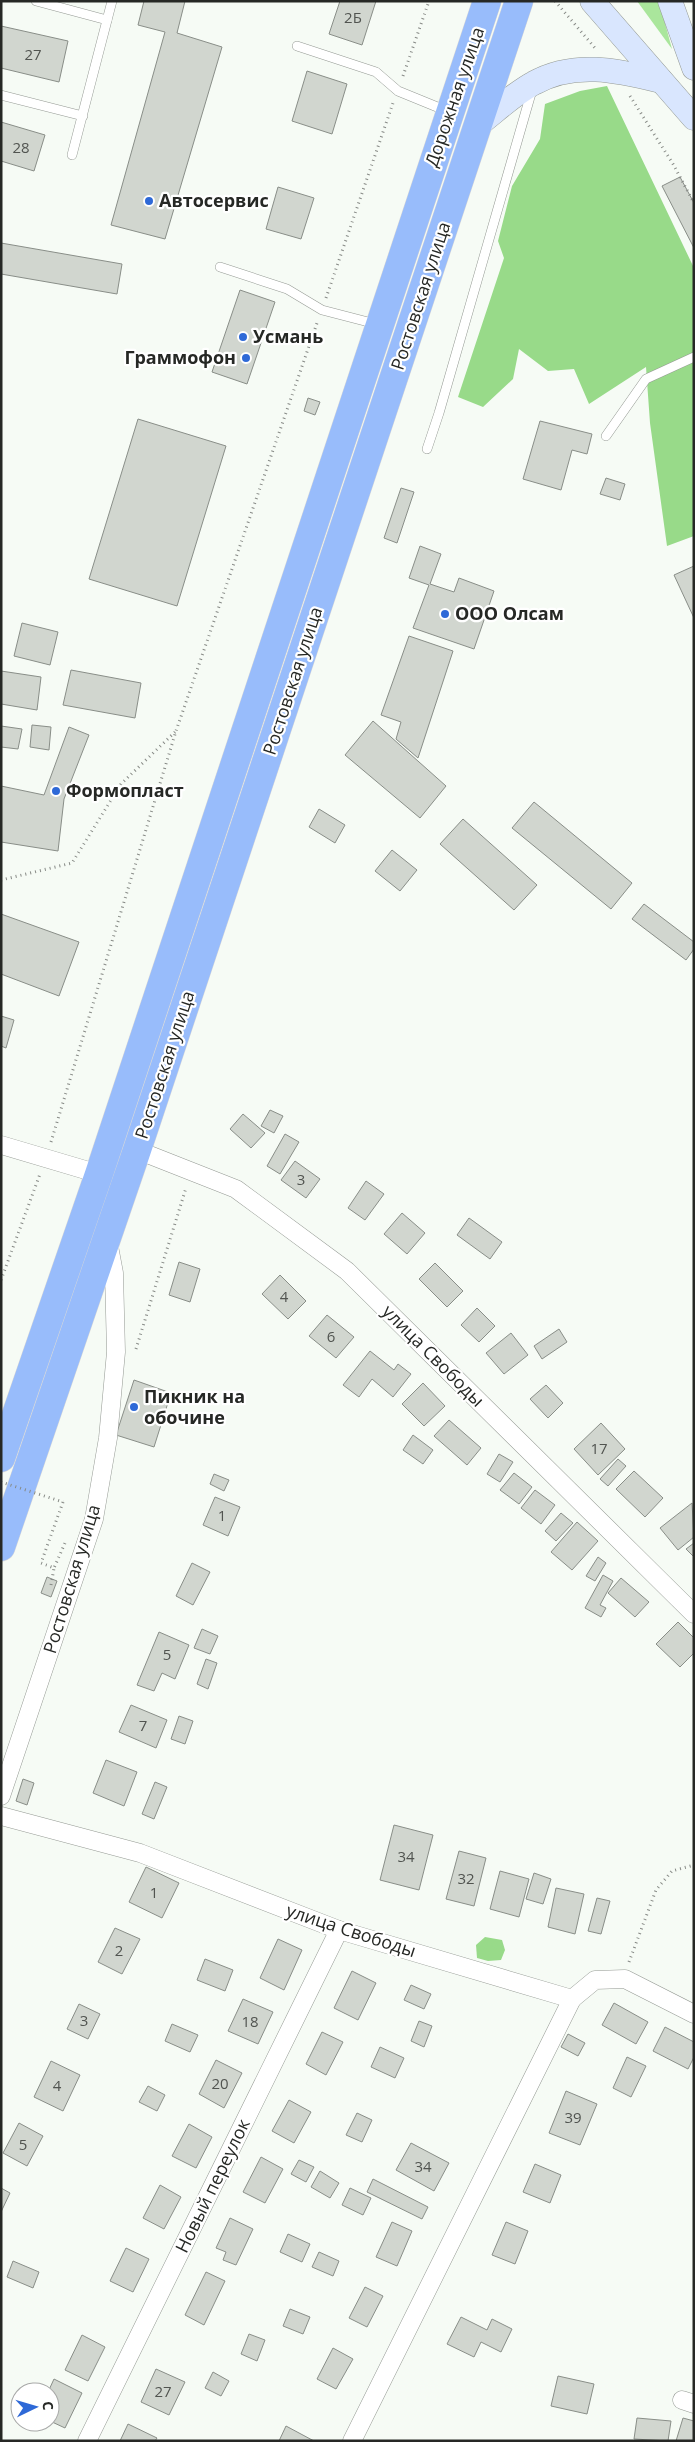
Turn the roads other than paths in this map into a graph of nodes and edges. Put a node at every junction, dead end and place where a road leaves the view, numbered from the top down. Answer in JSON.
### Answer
{"nodes":[{"id":1,"x":36,"y":1,"type":"edge"},
{"id":2,"x":112,"y":1,"type":"edge"},
{"id":3,"x":487,"y":1,"type":"edge"},
{"id":4,"x":519,"y":1,"type":"edge"},
{"id":5,"x":592,"y":1,"type":"edge"},
{"id":6,"x":670,"y":1,"type":"edge"},
{"id":7,"x":107,"y":20,"type":"junction"},
{"id":8,"x":297,"y":46,"type":"dead end"},
{"id":9,"x":694,"y":68,"type":"edge"},
{"id":10,"x":661,"y":81,"type":"junction"},
{"id":11,"x":534,"y":83,"type":"junction"},
{"id":12,"x":1,"y":95,"type":"edge"},
{"id":13,"x":450,"y":112,"type":"junction"},
{"id":14,"x":83,"y":116,"type":"junction"},
{"id":15,"x":694,"y":118,"type":"edge"},
{"id":16,"x":479,"y":124,"type":"junction"},
{"id":17,"x":72,"y":155,"type":"dead end"},
{"id":18,"x":422,"y":193,"type":"joint"},
{"id":19,"x":220,"y":267,"type":"dead end"},
{"id":20,"x":379,"y":325,"type":"junction"},
{"id":21,"x":694,"y":356,"type":"edge"},
{"id":22,"x":606,"y":436,"type":"dead end"},
{"id":23,"x":427,"y":449,"type":"dead end"},
{"id":24,"x":1,"y":1145,"type":"edge"},
{"id":25,"x":137,"y":1150,"type":"junction"},
{"id":26,"x":99,"y":1174,"type":"junction"},
{"id":27,"x":107,"y":1237,"type":"junction"},
{"id":28,"x":1,"y":1458,"type":"edge"},
{"id":29,"x":1,"y":1547,"type":"edge"},
{"id":30,"x":694,"y":1614,"type":"edge"},
{"id":31,"x":1,"y":1796,"type":"edge"},
{"id":32,"x":1,"y":1816,"type":"edge"},
{"id":33,"x":339,"y":1930,"type":"junction"},
{"id":34,"x":572,"y":1998,"type":"junction"},
{"id":35,"x":694,"y":2014,"type":"edge"},
{"id":36,"x":87,"y":2441,"type":"edge"},
{"id":37,"x":352,"y":2441,"type":"edge"}],
"edges":[{"from":1,"to":7,"type":"lane"},
{"from":2,"to":7,"type":"lane"},
{"from":3,"to":13,"type":"highway","name":"Дорожная улица"},
{"from":4,"to":16,"type":"highway","name":"Дорожная улица"},
{"from":5,"to":10,"type":"main road"},
{"from":6,"to":9,"type":"main road"},
{"from":7,"to":14,"type":"lane"},
{"from":8,"to":13,"type":"lane"},
{"from":10,"to":11,"type":"main road"},
{"from":10,"to":15,"type":"main road"},
{"from":11,"to":16,"type":"main road"},
{"from":11,"to":23,"type":"lane"},
{"from":12,"to":14,"type":"lane"},
{"from":13,"to":18,"type":"highway","name":"Дорожная улица"},
{"from":14,"to":17,"type":"lane"},
{"from":16,"to":25,"type":"highway","name":"Ростовская улица"},
{"from":18,"to":20,"type":"highway","name":"Ростовская улица"},
{"from":19,"to":20,"type":"lane"},
{"from":20,"to":26,"type":"highway","name":"Ростовская улица"},
{"from":21,"to":22,"type":"lane"},
{"from":24,"to":26,"type":"street"},
{"from":25,"to":27,"type":"highway","name":"Ростовская улица"},
{"from":25,"to":30,"type":"street","name":"улица Свободы"},
{"from":26,"to":28,"type":"highway","name":"Ростовская улица"},
{"from":27,"to":29,"type":"highway","name":"Ростовская улица"},
{"from":27,"to":31,"type":"street","name":"Ростовская улица"},
{"from":32,"to":33,"type":"street","name":"улица Свободы"},
{"from":33,"to":34,"type":"street","name":"улица Свободы"},
{"from":33,"to":36,"type":"street","name":"Новый переулок"},
{"from":34,"to":35,"type":"street"},
{"from":34,"to":37,"type":"street"}]}
